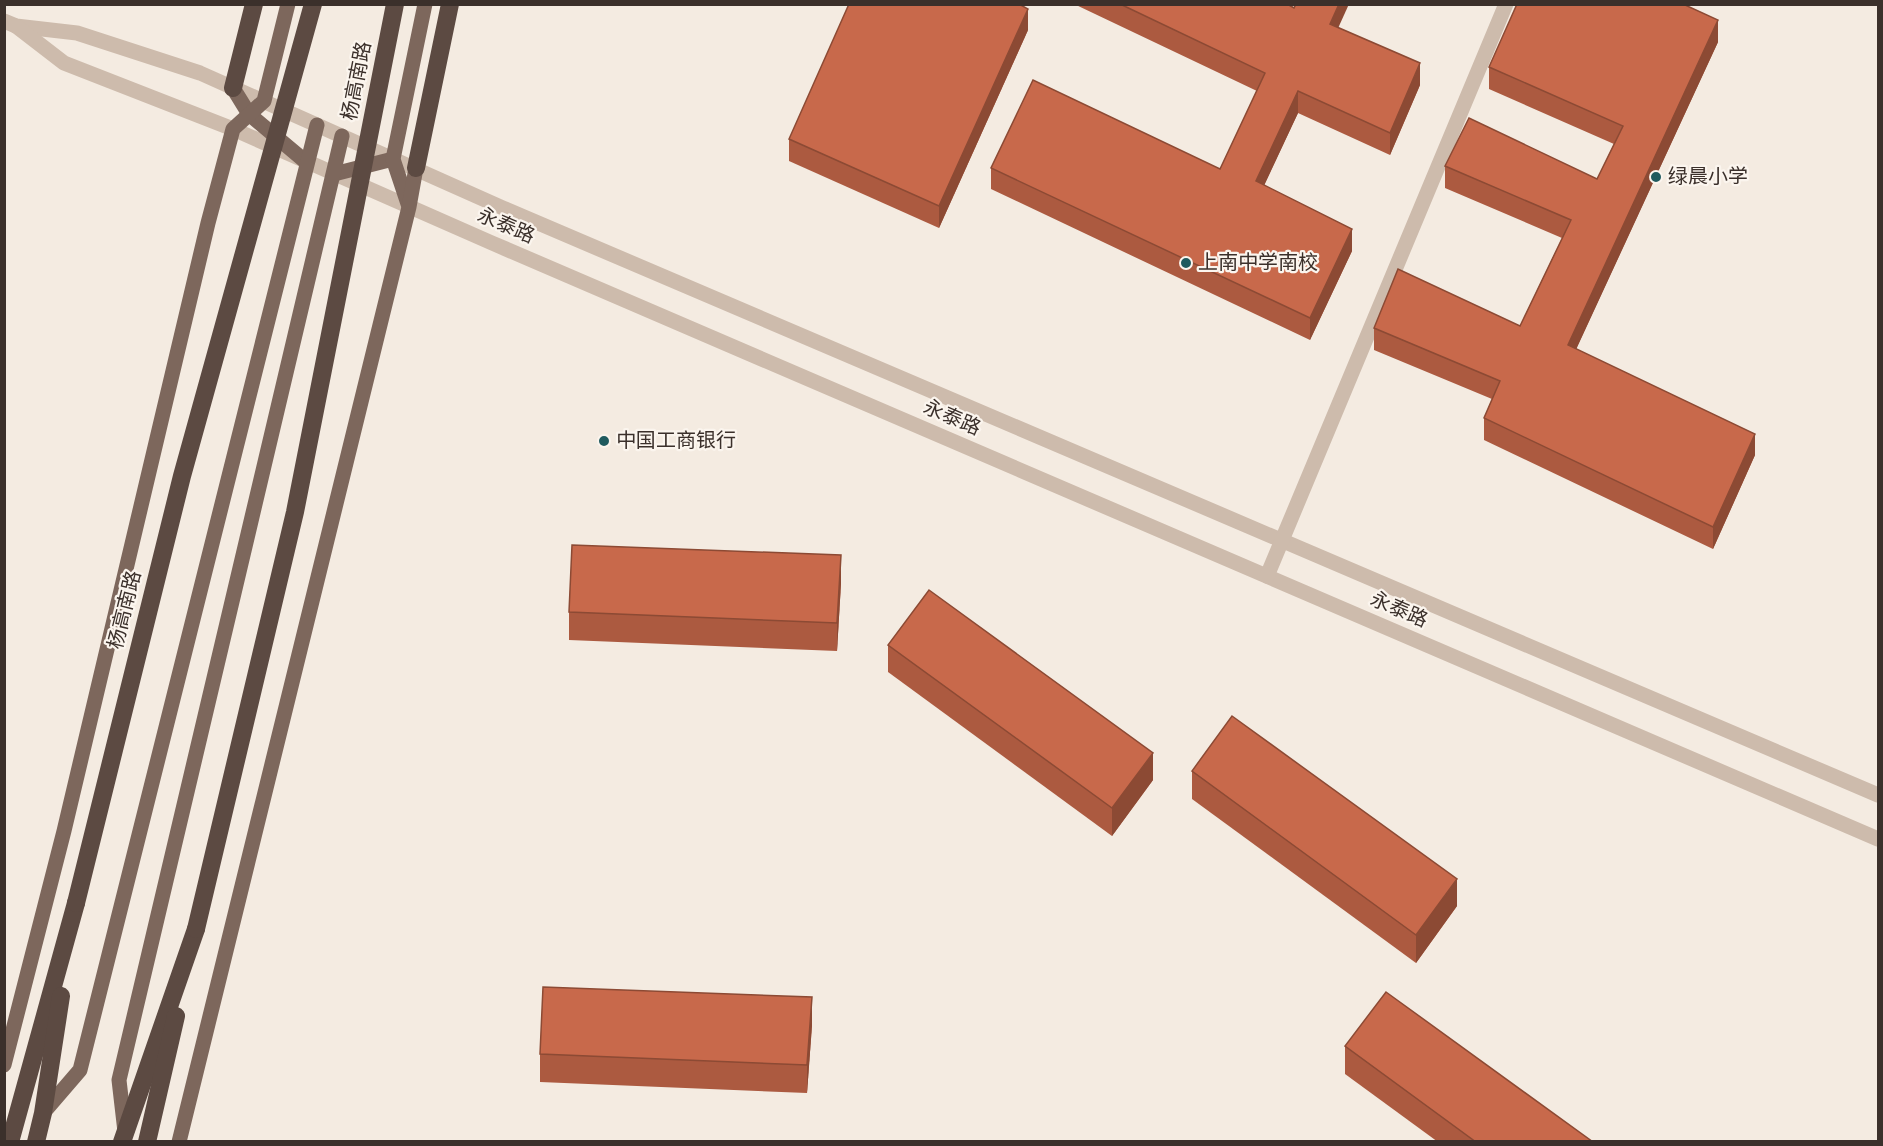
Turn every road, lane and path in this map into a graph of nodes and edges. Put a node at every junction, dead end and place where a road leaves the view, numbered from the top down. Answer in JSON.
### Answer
{"nodes":[{"id":1,"x":254,"y":4,"type":"edge"},
{"id":2,"x":288,"y":4,"type":"edge"},
{"id":3,"x":313,"y":4,"type":"edge"},
{"id":4,"x":395,"y":4,"type":"edge"},
{"id":5,"x":425,"y":4,"type":"edge"},
{"id":6,"x":450,"y":4,"type":"edge"},
{"id":7,"x":1506,"y":4,"type":"edge"},
{"id":8,"x":10,"y":24,"type":"edge"},
{"id":9,"x":233,"y":88,"type":"junction"},
{"id":10,"x":264,"y":101,"type":"junction"},
{"id":11,"x":249,"y":114,"type":"junction"},
{"id":12,"x":317,"y":125,"type":"junction"},
{"id":13,"x":232,"y":129,"type":"junction"},
{"id":14,"x":342,"y":136,"type":"junction"},
{"id":15,"x":393,"y":159,"type":"junction"},
{"id":16,"x":306,"y":162,"type":"junction"},
{"id":17,"x":416,"y":168,"type":"junction"},
{"id":18,"x":334,"y":174,"type":"junction"},
{"id":19,"x":409,"y":207,"type":"junction"},
{"id":20,"x":1283,"y":540,"type":"junction"},
{"id":21,"x":1268,"y":576,"type":"junction"},
{"id":22,"x":1878,"y":795,"type":"edge"},
{"id":23,"x":1878,"y":839,"type":"edge"},
{"id":24,"x":76,"y":903,"type":"junction"},
{"id":25,"x":196,"y":929,"type":"junction"},
{"id":26,"x":4,"y":1065,"type":"edge"},
{"id":27,"x":43,"y":1113,"type":"junction"},
{"id":28,"x":124,"y":1137,"type":"edge"},
{"id":29,"x":10,"y":1142,"type":"edge"},
{"id":30,"x":36,"y":1142,"type":"edge"},
{"id":31,"x":147,"y":1142,"type":"edge"},
{"id":32,"x":179,"y":1142,"type":"edge"}],
"edges":[{"from":1,"to":9,"type":"highway"},
{"from":2,"to":10,"type":"main road"},
{"from":3,"to":24,"type":"highway","name":"杨高南路","bridge":true},
{"from":4,"to":25,"type":"highway","name":"杨高南路","bridge":true},
{"from":5,"to":15,"type":"main road"},
{"from":6,"to":17,"type":"highway"},
{"from":7,"to":20,"type":"street"},
{"from":8,"to":9,"type":"street","name":"永泰路"},
{"from":8,"to":13,"type":"street","name":"永泰路"},
{"from":9,"to":10,"type":"street","name":"永泰路"},
{"from":9,"to":11,"type":"main road"},
{"from":9,"to":13,"type":"main road","name":"杨高南路"},
{"from":10,"to":11,"type":"main road"},
{"from":10,"to":12,"type":"street","name":"永泰路"},
{"from":10,"to":16,"type":"main road"},
{"from":11,"to":13,"type":"main road"},
{"from":11,"to":16,"type":"main road"},
{"from":12,"to":14,"type":"street","name":"永泰路"},
{"from":12,"to":16,"type":"main road","name":"杨高南路"},
{"from":13,"to":16,"type":"street","name":"永泰路"},
{"from":13,"to":26,"type":"main road","name":"杨高南路"},
{"from":14,"to":15,"type":"street","name":"永泰路"},
{"from":14,"to":18,"type":"main road","name":"杨高南路"},
{"from":15,"to":17,"type":"street","name":"永泰路"},
{"from":15,"to":18,"type":"main road"},
{"from":15,"to":19,"type":"main road"},
{"from":16,"to":18,"type":"street","name":"永泰路"},
{"from":16,"to":27,"type":"main road","name":"杨高南路"},
{"from":17,"to":19,"type":"main road"},
{"from":17,"to":20,"type":"street","name":"永泰路"},
{"from":18,"to":19,"type":"street","name":"永泰路"},
{"from":18,"to":28,"type":"main road","name":"杨高南路"},
{"from":19,"to":21,"type":"street","name":"永泰路"},
{"from":19,"to":32,"type":"main road"},
{"from":20,"to":21,"type":"street"},
{"from":20,"to":22,"type":"street","name":"永泰路"},
{"from":21,"to":23,"type":"street","name":"永泰路"},
{"from":24,"to":27,"type":"highway","name":"杨高南路"},
{"from":24,"to":29,"type":"highway"},
{"from":25,"to":28,"type":"highway","name":"杨高南路"},
{"from":25,"to":31,"type":"highway"},
{"from":27,"to":30,"type":"highway","name":"杨高南路"}]}
